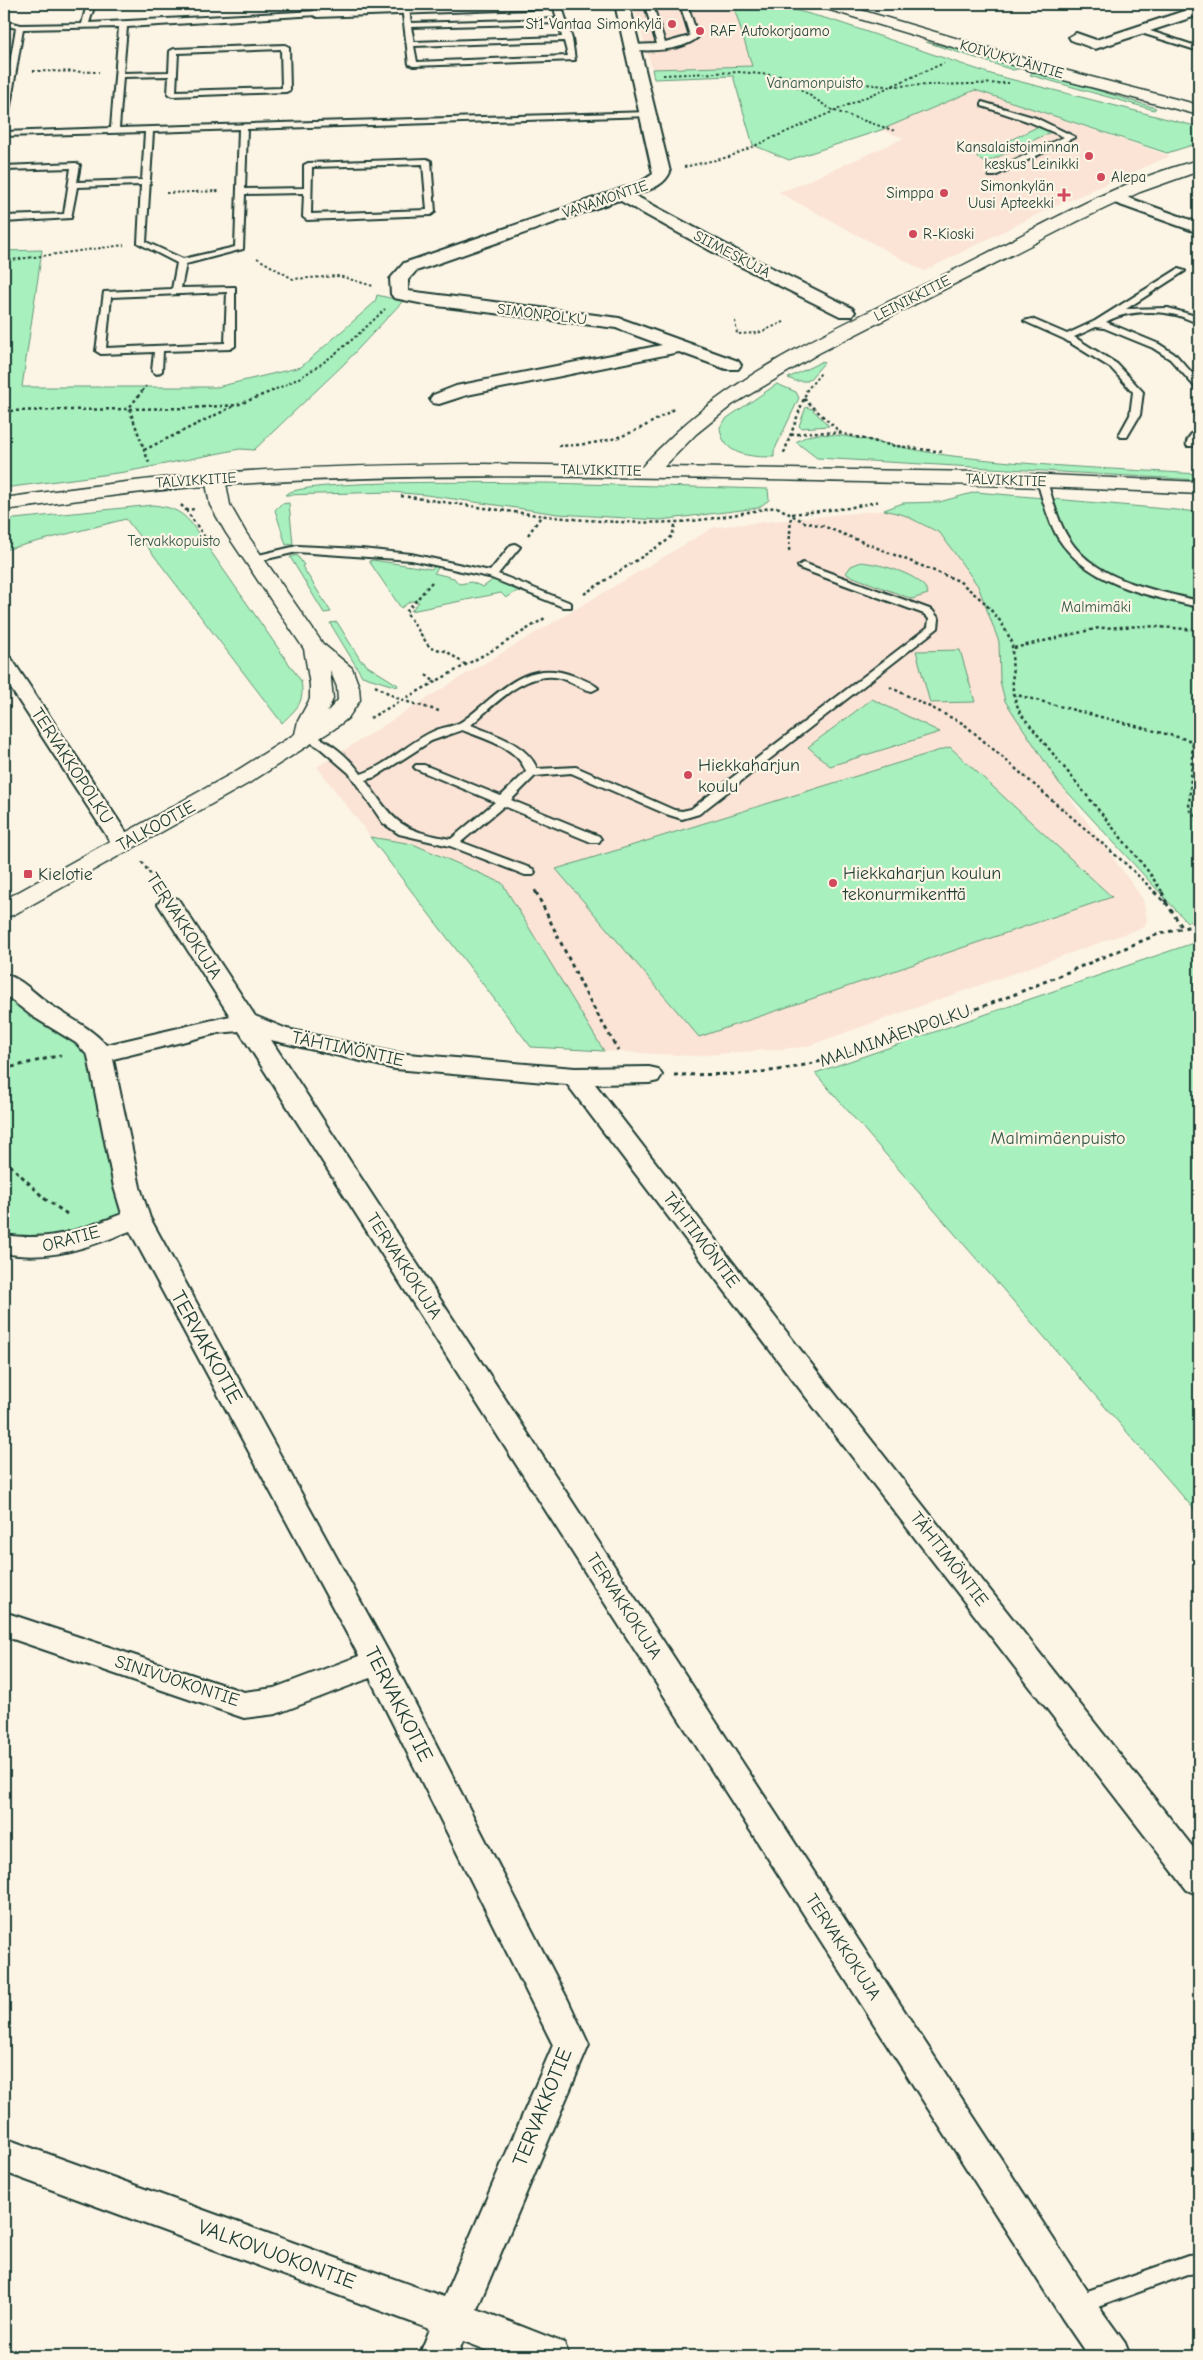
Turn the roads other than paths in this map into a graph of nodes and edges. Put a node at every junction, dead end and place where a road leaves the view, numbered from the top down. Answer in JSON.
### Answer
{"nodes":[{"id":1,"x":91,"y":4,"type":"edge"},
{"id":2,"x":558,"y":4,"type":"edge"},
{"id":3,"x":622,"y":4,"type":"edge"},
{"id":4,"x":644,"y":4,"type":"edge"},
{"id":5,"x":648,"y":4,"type":"edge"},
{"id":6,"x":826,"y":4,"type":"edge"},
{"id":7,"x":405,"y":10,"type":"junction"},
{"id":8,"x":1199,"y":10,"type":"edge"},
{"id":9,"x":317,"y":13,"type":"joint"},
{"id":10,"x":562,"y":21,"type":"junction"},
{"id":11,"x":11,"y":24,"type":"dead end"},
{"id":12,"x":123,"y":24,"type":"junction"},
{"id":13,"x":86,"y":25,"type":"junction"},
{"id":14,"x":408,"y":26,"type":"junction"},
{"id":15,"x":20,"y":27,"type":"junction"},
{"id":16,"x":1147,"y":28,"type":"junction"},
{"id":17,"x":1076,"y":37,"type":"dead end"},
{"id":18,"x":568,"y":39,"type":"junction"},
{"id":19,"x":1199,"y":40,"type":"edge"},
{"id":20,"x":410,"y":44,"type":"junction"},
{"id":21,"x":1095,"y":45,"type":"junction"},
{"id":22,"x":662,"y":46,"type":"junction"},
{"id":23,"x":631,"y":47,"type":"junction"},
{"id":24,"x":1199,"y":49,"type":"edge"},
{"id":25,"x":1072,"y":52,"type":"dead end"},
{"id":26,"x":4,"y":68,"type":"edge"},
{"id":27,"x":13,"y":69,"type":"junction"},
{"id":28,"x":120,"y":74,"type":"junction"},
{"id":29,"x":173,"y":74,"type":"junction"},
{"id":30,"x":985,"y":104,"type":"dead end"},
{"id":31,"x":1199,"y":110,"type":"edge"},
{"id":32,"x":649,"y":114,"type":"junction"},
{"id":33,"x":4,"y":118,"type":"edge"},
{"id":34,"x":243,"y":126,"type":"junction"},
{"id":35,"x":149,"y":129,"type":"junction"},
{"id":36,"x":115,"y":130,"type":"junction"},
{"id":37,"x":4,"y":134,"type":"edge"},
{"id":38,"x":1199,"y":165,"type":"edge"},
{"id":39,"x":4,"y":168,"type":"edge"},
{"id":40,"x":992,"y":174,"type":"dead end"},
{"id":41,"x":146,"y":182,"type":"junction"},
{"id":42,"x":74,"y":184,"type":"junction"},
{"id":43,"x":308,"y":190,"type":"junction"},
{"id":44,"x":240,"y":191,"type":"junction"},
{"id":45,"x":620,"y":194,"type":"junction"},
{"id":46,"x":1115,"y":198,"type":"junction"},
{"id":47,"x":4,"y":219,"type":"edge"},
{"id":48,"x":1199,"y":228,"type":"edge"},
{"id":49,"x":182,"y":262,"type":"junction"},
{"id":50,"x":1181,"y":271,"type":"dead end"},
{"id":51,"x":176,"y":292,"type":"junction"},
{"id":52,"x":400,"y":294,"type":"joint"},
{"id":53,"x":846,"y":312,"type":"dead end"},
{"id":54,"x":1114,"y":313,"type":"junction"},
{"id":55,"x":1199,"y":320,"type":"edge"},
{"id":56,"x":1029,"y":321,"type":"dead end"},
{"id":57,"x":1098,"y":323,"type":"junction"},
{"id":58,"x":1067,"y":338,"type":"junction"},
{"id":59,"x":680,"y":346,"type":"junction"},
{"id":60,"x":159,"y":349,"type":"junction"},
{"id":61,"x":732,"y":365,"type":"dead end"},
{"id":62,"x":158,"y":371,"type":"road end"},
{"id":63,"x":1199,"y":386,"type":"edge"},
{"id":64,"x":439,"y":399,"type":"dead end"},
{"id":65,"x":1199,"y":432,"type":"edge"},
{"id":66,"x":1124,"y":435,"type":"dead end"},
{"id":67,"x":1190,"y":444,"type":"dead end"},
{"id":68,"x":649,"y":471,"type":"junction"},
{"id":69,"x":215,"y":478,"type":"junction"},
{"id":70,"x":1042,"y":480,"type":"junction"},
{"id":71,"x":1199,"y":488,"type":"edge"},
{"id":72,"x":4,"y":504,"type":"edge"},
{"id":73,"x":515,"y":547,"type":"dead end"},
{"id":74,"x":254,"y":559,"type":"junction"},
{"id":75,"x":803,"y":566,"type":"road end"},
{"id":76,"x":492,"y":575,"type":"junction"},
{"id":77,"x":1199,"y":604,"type":"edge"},
{"id":78,"x":567,"y":605,"type":"dead end"},
{"id":79,"x":4,"y":662,"type":"edge"},
{"id":80,"x":592,"y":688,"type":"dead end"},
{"id":81,"x":463,"y":726,"type":"junction"},
{"id":82,"x":306,"y":736,"type":"junction"},
{"id":83,"x":420,"y":768,"type":"dead end"},
{"id":84,"x":532,"y":773,"type":"junction"},
{"id":85,"x":358,"y":779,"type":"junction"},
{"id":86,"x":503,"y":801,"type":"junction"},
{"id":87,"x":595,"y":839,"type":"dead end"},
{"id":88,"x":453,"y":843,"type":"junction"},
{"id":89,"x":131,"y":850,"type":"junction"},
{"id":90,"x":529,"y":872,"type":"road end"},
{"id":91,"x":170,"y":904,"type":"road end"},
{"id":92,"x":4,"y":910,"type":"edge"},
{"id":93,"x":4,"y":982,"type":"edge"},
{"id":94,"x":247,"y":1022,"type":"junction"},
{"id":95,"x":95,"y":1048,"type":"junction"},
{"id":96,"x":637,"y":1075,"type":"road end"},
{"id":97,"x":575,"y":1076,"type":"junction"},
{"id":98,"x":137,"y":1218,"type":"junction"},
{"id":99,"x":4,"y":1244,"type":"edge"},
{"id":100,"x":4,"y":1624,"type":"edge"},
{"id":101,"x":378,"y":1662,"type":"junction"},
{"id":102,"x":1199,"y":1880,"type":"edge"},
{"id":103,"x":4,"y":2155,"type":"edge"},
{"id":104,"x":1199,"y":2264,"type":"edge"},
{"id":105,"x":1075,"y":2305,"type":"junction"},
{"id":106,"x":454,"y":2319,"type":"junction"},
{"id":107,"x":438,"y":2356,"type":"edge"},
{"id":108,"x":550,"y":2356,"type":"edge"},
{"id":109,"x":1112,"y":2356,"type":"edge"}],
"edges":[{"from":1,"to":13,"type":"lane"},
{"from":2,"to":7,"type":"street"},
{"from":2,"to":10,"type":"lane"},
{"from":3,"to":23,"type":"street","name":"VANAMONTIE"},
{"from":4,"to":5,"type":"lane"},
{"from":5,"to":22,"type":"lane"},
{"from":5,"to":22,"type":"lane"},
{"from":6,"to":31,"type":"main road","name":"KOIVUKYLÄNTIE"},
{"from":7,"to":9,"type":"street"},
{"from":7,"to":14,"type":"lane"},
{"from":8,"to":16,"type":"street"},
{"from":9,"to":12,"type":"lane"},
{"from":10,"to":14,"type":"lane"},
{"from":10,"to":18,"type":"lane"},
{"from":11,"to":15,"type":"lane"},
{"from":12,"to":13,"type":"lane"},
{"from":12,"to":28,"type":"lane"},
{"from":13,"to":15,"type":"lane"},
{"from":14,"to":20,"type":"lane"},
{"from":15,"to":27,"type":"lane"},
{"from":16,"to":19,"type":"lane"},
{"from":16,"to":21,"type":"street"},
{"from":16,"to":24,"type":"lane"},
{"from":17,"to":21,"type":"street"},
{"from":18,"to":20,"type":"lane"},
{"from":18,"to":20,"type":"lane"},
{"from":21,"to":25,"type":"street"},
{"from":22,"to":23,"type":"lane"},
{"from":23,"to":32,"type":"street","name":"VANAMONTIE"},
{"from":26,"to":27,"type":"lane"},
{"from":27,"to":33,"type":"lane"},
{"from":28,"to":29,"type":"lane"},
{"from":28,"to":36,"type":"lane"},
{"from":29,"to":29,"type":"lane"},
{"from":30,"to":40,"type":"lane"},
{"from":32,"to":34,"type":"lane"},
{"from":32,"to":45,"type":"street","name":"VANAMONTIE"},
{"from":34,"to":35,"type":"lane"},
{"from":34,"to":44,"type":"lane"},
{"from":35,"to":36,"type":"lane"},
{"from":35,"to":41,"type":"lane"},
{"from":36,"to":37,"type":"lane"},
{"from":38,"to":46,"type":"main road","name":"LEINIKKITIE"},
{"from":39,"to":42,"type":"lane"},
{"from":41,"to":42,"type":"lane"},
{"from":41,"to":49,"type":"lane"},
{"from":42,"to":47,"type":"lane"},
{"from":43,"to":43,"type":"lane"},
{"from":43,"to":44,"type":"lane"},
{"from":44,"to":49,"type":"lane"},
{"from":45,"to":52,"type":"street","name":"VANAMONTIE"},
{"from":45,"to":53,"type":"street","name":"SIIMESKUJA"},
{"from":46,"to":48,"type":"street"},
{"from":46,"to":68,"type":"main road","name":"LEINIKKITIE"},
{"from":49,"to":51,"type":"lane"},
{"from":50,"to":54,"type":"lane"},
{"from":51,"to":60,"type":"lane"},
{"from":51,"to":60,"type":"lane"},
{"from":52,"to":59,"type":"street","name":"SIMONPOLKU"},
{"from":54,"to":55,"type":"lane"},
{"from":54,"to":57,"type":"lane"},
{"from":56,"to":58,"type":"lane"},
{"from":57,"to":58,"type":"lane"},
{"from":57,"to":63,"type":"lane"},
{"from":58,"to":66,"type":"lane"},
{"from":59,"to":61,"type":"street","name":"SIMONPOLKU"},
{"from":59,"to":64,"type":"street"},
{"from":60,"to":62,"type":"lane"},
{"from":65,"to":67,"type":"lane"},
{"from":68,"to":69,"type":"main road","name":"TALVIKKITIE"},
{"from":68,"to":70,"type":"main road","name":"TALVIKKITIE"},
{"from":69,"to":72,"type":"main road","name":"TALVIKKITIE"},
{"from":69,"to":74,"type":"main road","name":"TALKOOTIE"},
{"from":70,"to":71,"type":"main road","name":"TALVIKKITIE"},
{"from":70,"to":77,"type":"lane"},
{"from":73,"to":76,"type":"lane"},
{"from":74,"to":76,"type":"lane"},
{"from":74,"to":82,"type":"main road","name":"TALKOOTIE"},
{"from":75,"to":84,"type":"lane"},
{"from":76,"to":78,"type":"lane"},
{"from":79,"to":89,"type":"street","name":"TERVAKKOPOLKU"},
{"from":80,"to":81,"type":"lane"},
{"from":81,"to":84,"type":"lane"},
{"from":81,"to":85,"type":"lane"},
{"from":82,"to":85,"type":"lane"},
{"from":82,"to":89,"type":"main road","name":"TALKOOTIE"},
{"from":83,"to":86,"type":"lane"},
{"from":84,"to":86,"type":"lane"},
{"from":85,"to":88,"type":"lane"},
{"from":86,"to":87,"type":"lane"},
{"from":86,"to":88,"type":"lane"},
{"from":88,"to":90,"type":"lane"},
{"from":89,"to":92,"type":"main road","name":"TALKOOTIE"},
{"from":91,"to":94,"type":"street","name":"TERVAKKOKUJA"},
{"from":93,"to":95,"type":"street"},
{"from":94,"to":95,"type":"street","name":"TÄHTIMÖNTIE"},
{"from":94,"to":97,"type":"street","name":"TÄHTIMÖNTIE"},
{"from":94,"to":105,"type":"street","name":"TERVAKKOKUJA"},
{"from":95,"to":98,"type":"street","name":"TERVAKKOTIE"},
{"from":96,"to":97,"type":"street"},
{"from":97,"to":102,"type":"street","name":"TÄHTIMÖNTIE"},
{"from":98,"to":99,"type":"street","name":"ORATIE"},
{"from":98,"to":101,"type":"street","name":"TERVAKKOTIE"},
{"from":100,"to":101,"type":"street","name":"SINIVUOKONTIE"},
{"from":101,"to":106,"type":"street","name":"TERVAKKOTIE"},
{"from":103,"to":106,"type":"street","name":"VALKOVUOKONTIE"},
{"from":104,"to":105,"type":"lane"},
{"from":105,"to":109,"type":"street","name":"TERVAKKOKUJA"},
{"from":106,"to":107,"type":"street","name":"TERVAKKOTIE"},
{"from":106,"to":108,"type":"street","name":"VALKOVUOKONTIE"}]}
